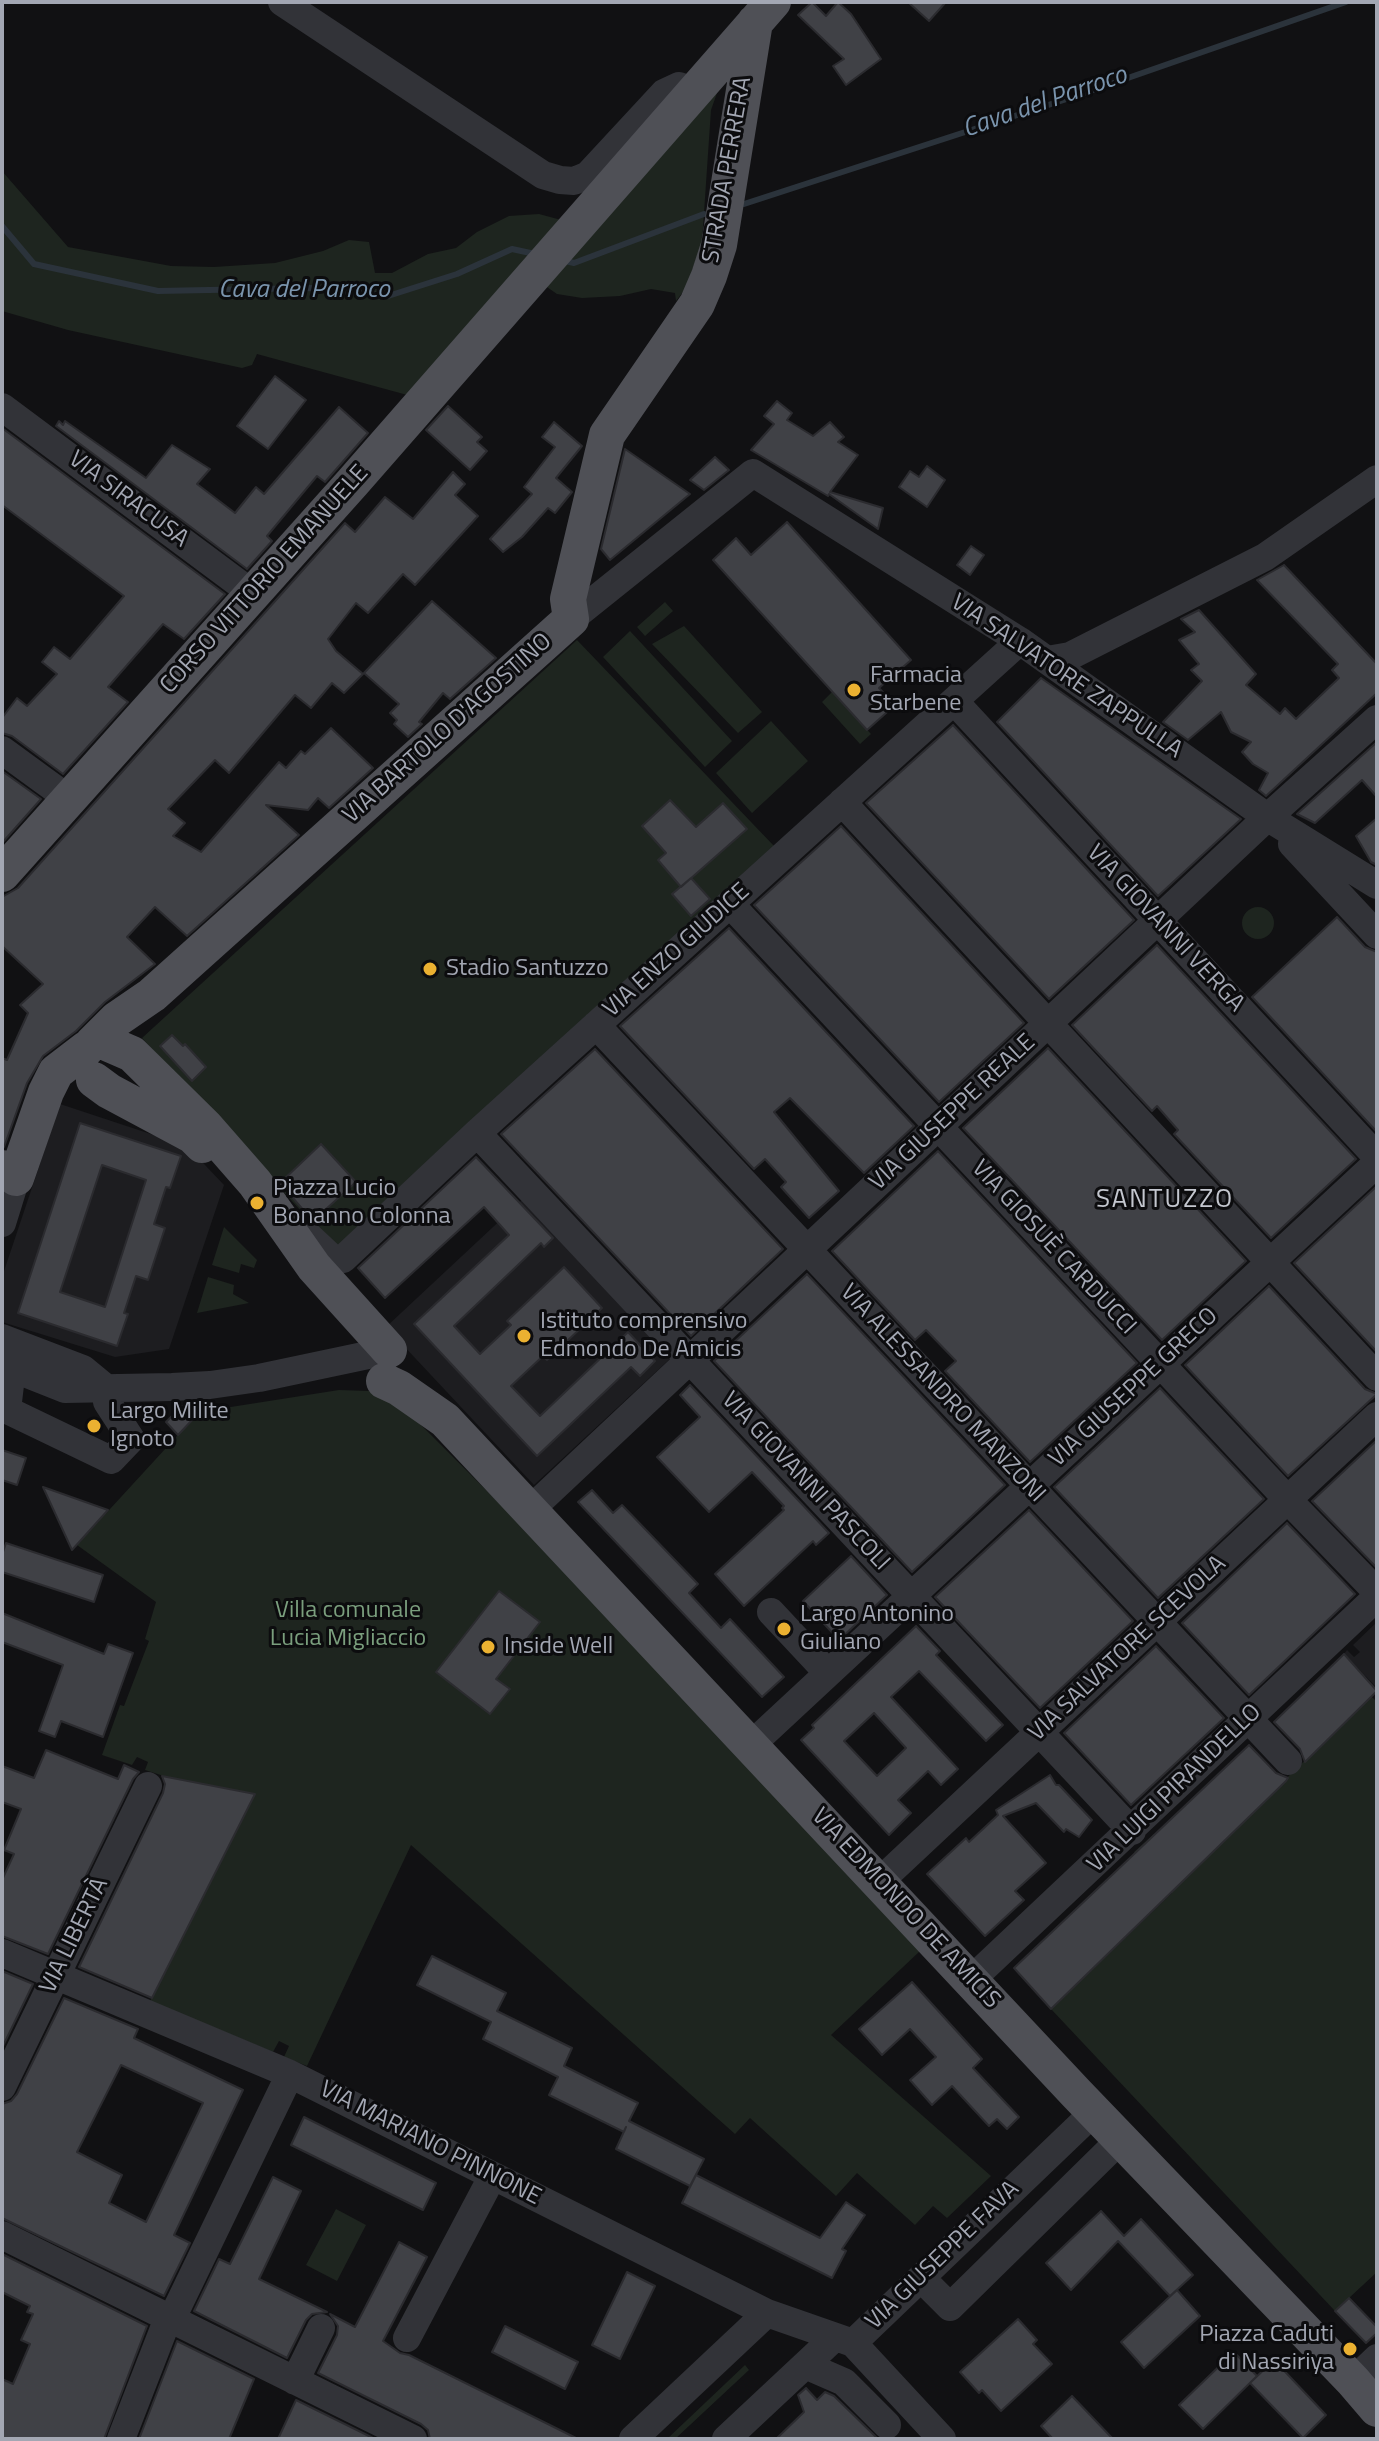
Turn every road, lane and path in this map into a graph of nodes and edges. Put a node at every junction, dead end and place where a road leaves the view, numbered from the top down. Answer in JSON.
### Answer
{"nodes":[{"id":1,"x":282,"y":2,"type":"edge"},
{"id":2,"x":764,"y":12,"type":"edge"},
{"id":3,"x":694,"y":91,"type":"junction"},
{"id":4,"x":2,"y":407,"type":"edge"},
{"id":5,"x":753,"y":473,"type":"joint"},
{"id":6,"x":1377,"y":479,"type":"edge"},
{"id":7,"x":253,"y":594,"type":"junction"},
{"id":8,"x":571,"y":619,"type":"junction"},
{"id":9,"x":1020,"y":641,"type":"junction"},
{"id":10,"x":1047,"y":660,"type":"junction"},
{"id":11,"x":954,"y":701,"type":"junction"},
{"id":12,"x":1377,"y":719,"type":"edge"},
{"id":13,"x":2,"y":750,"type":"edge"},
{"id":14,"x":69,"y":799,"type":"junction"},
{"id":15,"x":842,"y":802,"type":"junction"},
{"id":16,"x":1267,"y":817,"type":"junction"},
{"id":17,"x":2,"y":874,"type":"edge"},
{"id":18,"x":1377,"y":885,"type":"edge"},
{"id":19,"x":730,"y":904,"type":"junction"},
{"id":20,"x":1157,"y":920,"type":"junction"},
{"id":21,"x":1377,"y":935,"type":"edge"},
{"id":22,"x":1048,"y":1023,"type":"junction"},
{"id":23,"x":596,"y":1025,"type":"junction"},
{"id":24,"x":103,"y":1061,"type":"junction"},
{"id":25,"x":939,"y":1126,"type":"junction"},
{"id":26,"x":477,"y":1133,"type":"junction"},
{"id":27,"x":1377,"y":1157,"type":"edge"},
{"id":28,"x":1377,"y":1163,"type":"edge"},
{"id":29,"x":9,"y":1173,"type":"edge"},
{"id":30,"x":255,"y":1183,"type":"junction"},
{"id":31,"x":2,"y":1223,"type":"edge"},
{"id":32,"x":807,"y":1250,"type":"junction"},
{"id":33,"x":1270,"y":1262,"type":"junction"},
{"id":34,"x":2,"y":1338,"type":"edge"},
{"id":35,"x":691,"y":1360,"type":"junction"},
{"id":36,"x":380,"y":1363,"type":"junction"},
{"id":37,"x":1160,"y":1363,"type":"junction"},
{"id":38,"x":7,"y":1366,"type":"edge"},
{"id":39,"x":1377,"y":1377,"type":"edge"},
{"id":40,"x":106,"y":1388,"type":"junction"},
{"id":41,"x":1377,"y":1416,"type":"edge"},
{"id":42,"x":1029,"y":1486,"type":"junction"},
{"id":43,"x":1287,"y":1499,"type":"junction"},
{"id":44,"x":531,"y":1509,"type":"junction"},
{"id":45,"x":1377,"y":1595,"type":"edge"},
{"id":46,"x":911,"y":1596,"type":"junction"},
{"id":47,"x":771,"y":1612,"type":"dead end"},
{"id":48,"x":1156,"y":1622,"type":"junction"},
{"id":49,"x":828,"y":1673,"type":"junction"},
{"id":50,"x":1247,"y":1720,"type":"junction"},
{"id":51,"x":1040,"y":1732,"type":"junction"},
{"id":52,"x":751,"y":1745,"type":"junction"},
{"id":53,"x":1288,"y":1761,"type":"dead end"},
{"id":54,"x":148,"y":1786,"type":"dead end"},
{"id":55,"x":1132,"y":1831,"type":"junction"},
{"id":56,"x":879,"y":1882,"type":"junction"},
{"id":57,"x":2,"y":1953,"type":"edge"},
{"id":58,"x":56,"y":1975,"type":"junction"},
{"id":59,"x":972,"y":1979,"type":"junction"},
{"id":60,"x":290,"y":2074,"type":"junction"},
{"id":61,"x":2,"y":2087,"type":"edge"},
{"id":62,"x":1094,"y":2112,"type":"junction"},
{"id":63,"x":1068,"y":2137,"type":"junction"},
{"id":64,"x":1121,"y":2139,"type":"junction"},
{"id":65,"x":1095,"y":2164,"type":"junction"},
{"id":66,"x":492,"y":2177,"type":"junction"},
{"id":67,"x":2,"y":2235,"type":"edge"},
{"id":68,"x":921,"y":2278,"type":"junction"},
{"id":69,"x":767,"y":2313,"type":"junction"},
{"id":70,"x":170,"y":2319,"type":"junction"},
{"id":71,"x":321,"y":2328,"type":"dead end"},
{"id":72,"x":407,"y":2338,"type":"dead end"},
{"id":73,"x":844,"y":2340,"type":"junction"},
{"id":74,"x":805,"y":2365,"type":"junction"},
{"id":75,"x":295,"y":2381,"type":"junction"},
{"id":76,"x":1370,"y":2389,"type":"edge"},
{"id":77,"x":887,"y":2425,"type":"dead end"},
{"id":78,"x":928,"y":2434,"type":"edge"},
{"id":79,"x":121,"y":2439,"type":"edge"},
{"id":80,"x":413,"y":2439,"type":"edge"},
{"id":81,"x":633,"y":2439,"type":"edge"},
{"id":82,"x":726,"y":2439,"type":"edge"}],
"edges":[{"from":1,"to":3,"type":"street"},
{"from":2,"to":3,"type":"main road","name":"CORSO VITTORIO EMANUELE"},
{"from":2,"to":8,"type":"main road","name":"STRADA PERRERA"},
{"from":3,"to":7,"type":"main road","name":"CORSO VITTORIO EMANUELE"},
{"from":4,"to":7,"type":"street","name":"VIA SIRACUSA"},
{"from":5,"to":8,"type":"street","name":"VIA BARTOLO D'AGOSTINO"},
{"from":5,"to":9,"type":"street","name":"VIA SALVATORE ZAPPULLA"},
{"from":6,"to":10,"type":"street"},
{"from":7,"to":14,"type":"main road","name":"CORSO VITTORIO EMANUELE"},
{"from":8,"to":24,"type":"main road","name":"VIA BARTOLO D'AGOSTINO"},
{"from":9,"to":10,"type":"street","name":"VIA SALVATORE ZAPPULLA"},
{"from":9,"to":11,"type":"street","name":"VIA ENZO GIUDICE"},
{"from":10,"to":16,"type":"street","name":"VIA SALVATORE ZAPPULLA"},
{"from":11,"to":15,"type":"street","name":"VIA ENZO GIUDICE"},
{"from":11,"to":20,"type":"street","name":"VIA GIOVANNI VERGA"},
{"from":12,"to":16,"type":"street","name":"VIA GIUSEPPE REALE"},
{"from":13,"to":14,"type":"street"},
{"from":14,"to":17,"type":"main road","name":"CORSO VITTORIO EMANUELE"},
{"from":15,"to":19,"type":"street","name":"VIA ENZO GIUDICE"},
{"from":15,"to":22,"type":"street"},
{"from":16,"to":18,"type":"street","name":"VIA SALVATORE ZAPPULLA"},
{"from":16,"to":20,"type":"street","name":"VIA GIUSEPPE REALE"},
{"from":16,"to":21,"type":"street"},
{"from":19,"to":23,"type":"street","name":"VIA ENZO GIUDICE"},
{"from":19,"to":25,"type":"street","name":"VIA GIOSUÈ CARDUCCI"},
{"from":20,"to":22,"type":"street","name":"VIA GIUSEPPE REALE"},
{"from":20,"to":27,"type":"street","name":"VIA GIOVANNI VERGA"},
{"from":22,"to":25,"type":"street","name":"VIA GIUSEPPE REALE"},
{"from":22,"to":33,"type":"street"},
{"from":23,"to":26,"type":"street","name":"VIA ENZO GIUDICE"},
{"from":23,"to":32,"type":"street","name":"VIA ALESSANDRO MANZONI"},
{"from":24,"to":29,"type":"main road","name":"VIA BARTOLO D'AGOSTINO"},
{"from":24,"to":30,"type":"main road"},
{"from":24,"to":36,"type":"main road"},
{"from":25,"to":32,"type":"street","name":"VIA GIUSEPPE REALE"},
{"from":25,"to":37,"type":"street","name":"VIA GIOSUÈ CARDUCCI"},
{"from":26,"to":30,"type":"street","name":"VIA ENZO GIUDICE"},
{"from":26,"to":35,"type":"street","name":"VIA GIOVANNI PASCOLI"},
{"from":28,"to":33,"type":"street","name":"VIA GIUSEPPE GRECO"},
{"from":29,"to":31,"type":"street"},
{"from":30,"to":36,"type":"main road"},
{"from":32,"to":35,"type":"street","name":"VIA GIUSEPPE REALE"},
{"from":32,"to":42,"type":"street","name":"VIA ALESSANDRO MANZONI"},
{"from":33,"to":37,"type":"street","name":"VIA GIUSEPPE GRECO"},
{"from":33,"to":39,"type":"street"},
{"from":34,"to":40,"type":"street"},
{"from":35,"to":44,"type":"street","name":"VIA GIUSEPPE REALE"},
{"from":35,"to":46,"type":"street","name":"VIA GIOVANNI PASCOLI"},
{"from":36,"to":40,"type":"street"},
{"from":36,"to":44,"type":"main road","name":"VIA EDMONDO DE AMICIS"},
{"from":37,"to":42,"type":"street","name":"VIA GIUSEPPE GRECO"},
{"from":37,"to":43,"type":"street","name":"VIA GIOSUÈ CARDUCCI"},
{"from":38,"to":40,"type":"street"},
{"from":38,"to":40,"type":"street"},
{"from":41,"to":43,"type":"street","name":"VIA SALVATORE SCEVOLA"},
{"from":42,"to":46,"type":"street","name":"VIA GIUSEPPE GRECO"},
{"from":42,"to":48,"type":"street","name":"VIA ALESSANDRO MANZONI"},
{"from":43,"to":45,"type":"street","name":"VIA GIOSUÈ CARDUCCI"},
{"from":43,"to":48,"type":"street","name":"VIA SALVATORE SCEVOLA"},
{"from":44,"to":52,"type":"main road","name":"VIA EDMONDO DE AMICIS"},
{"from":45,"to":50,"type":"street","name":"VIA LUIGI PIRANDELLO"},
{"from":46,"to":49,"type":"street","name":"VIA GIUSEPPE GRECO"},
{"from":46,"to":51,"type":"street","name":"VIA GIOVANNI PASCOLI"},
{"from":47,"to":49,"type":"street"},
{"from":48,"to":50,"type":"street","name":"VIA ALESSANDRO MANZONI"},
{"from":48,"to":51,"type":"street","name":"VIA SALVATORE SCEVOLA"},
{"from":49,"to":52,"type":"street","name":"VIA GIUSEPPE GRECO"},
{"from":50,"to":53,"type":"street","name":"VIA ALESSANDRO MANZONI"},
{"from":50,"to":55,"type":"street","name":"VIA LUIGI PIRANDELLO"},
{"from":51,"to":55,"type":"street","name":"VIA GIOVANNI PASCOLI"},
{"from":51,"to":56,"type":"street","name":"VIA SALVATORE SCEVOLA"},
{"from":52,"to":56,"type":"main road","name":"VIA EDMONDO DE AMICIS"},
{"from":54,"to":58,"type":"street","name":"VIA LIBERTÀ"},
{"from":55,"to":59,"type":"street","name":"VIA LUIGI PIRANDELLO"},
{"from":56,"to":59,"type":"main road","name":"VIA EDMONDO DE AMICIS"},
{"from":57,"to":58,"type":"street","name":"VIA MARIANO PINNONE"},
{"from":58,"to":60,"type":"street","name":"VIA MARIANO PINNONE"},
{"from":58,"to":61,"type":"street","name":"VIA LIBERTÀ"},
{"from":59,"to":62,"type":"main road","name":"VIA EDMONDO DE AMICIS"},
{"from":60,"to":66,"type":"street","name":"VIA MARIANO PINNONE"},
{"from":60,"to":70,"type":"street"},
{"from":62,"to":63,"type":"street","name":"VIA GIUSEPPE FAVA"},
{"from":62,"to":64,"type":"main road","name":"VIA EDMONDO DE AMICIS"},
{"from":63,"to":65,"type":"street"},
{"from":63,"to":68,"type":"street","name":"VIA GIUSEPPE FAVA"},
{"from":64,"to":65,"type":"street"},
{"from":64,"to":76,"type":"main road","name":"VIA EDMONDO DE AMICIS"},
{"from":65,"to":68,"type":"street"},
{"from":66,"to":69,"type":"street","name":"VIA MARIANO PINNONE"},
{"from":66,"to":72,"type":"street"},
{"from":67,"to":70,"type":"street"},
{"from":68,"to":73,"type":"street","name":"VIA GIUSEPPE FAVA"},
{"from":69,"to":73,"type":"street","name":"VIA MARIANO PINNONE"},
{"from":69,"to":81,"type":"street"},
{"from":70,"to":75,"type":"street"},
{"from":70,"to":79,"type":"street"},
{"from":71,"to":75,"type":"street"},
{"from":73,"to":74,"type":"street"},
{"from":73,"to":78,"type":"street","name":"VIA GIUSEPPE FAVA"},
{"from":74,"to":77,"type":"street"},
{"from":74,"to":82,"type":"street"},
{"from":75,"to":80,"type":"street"}]}
